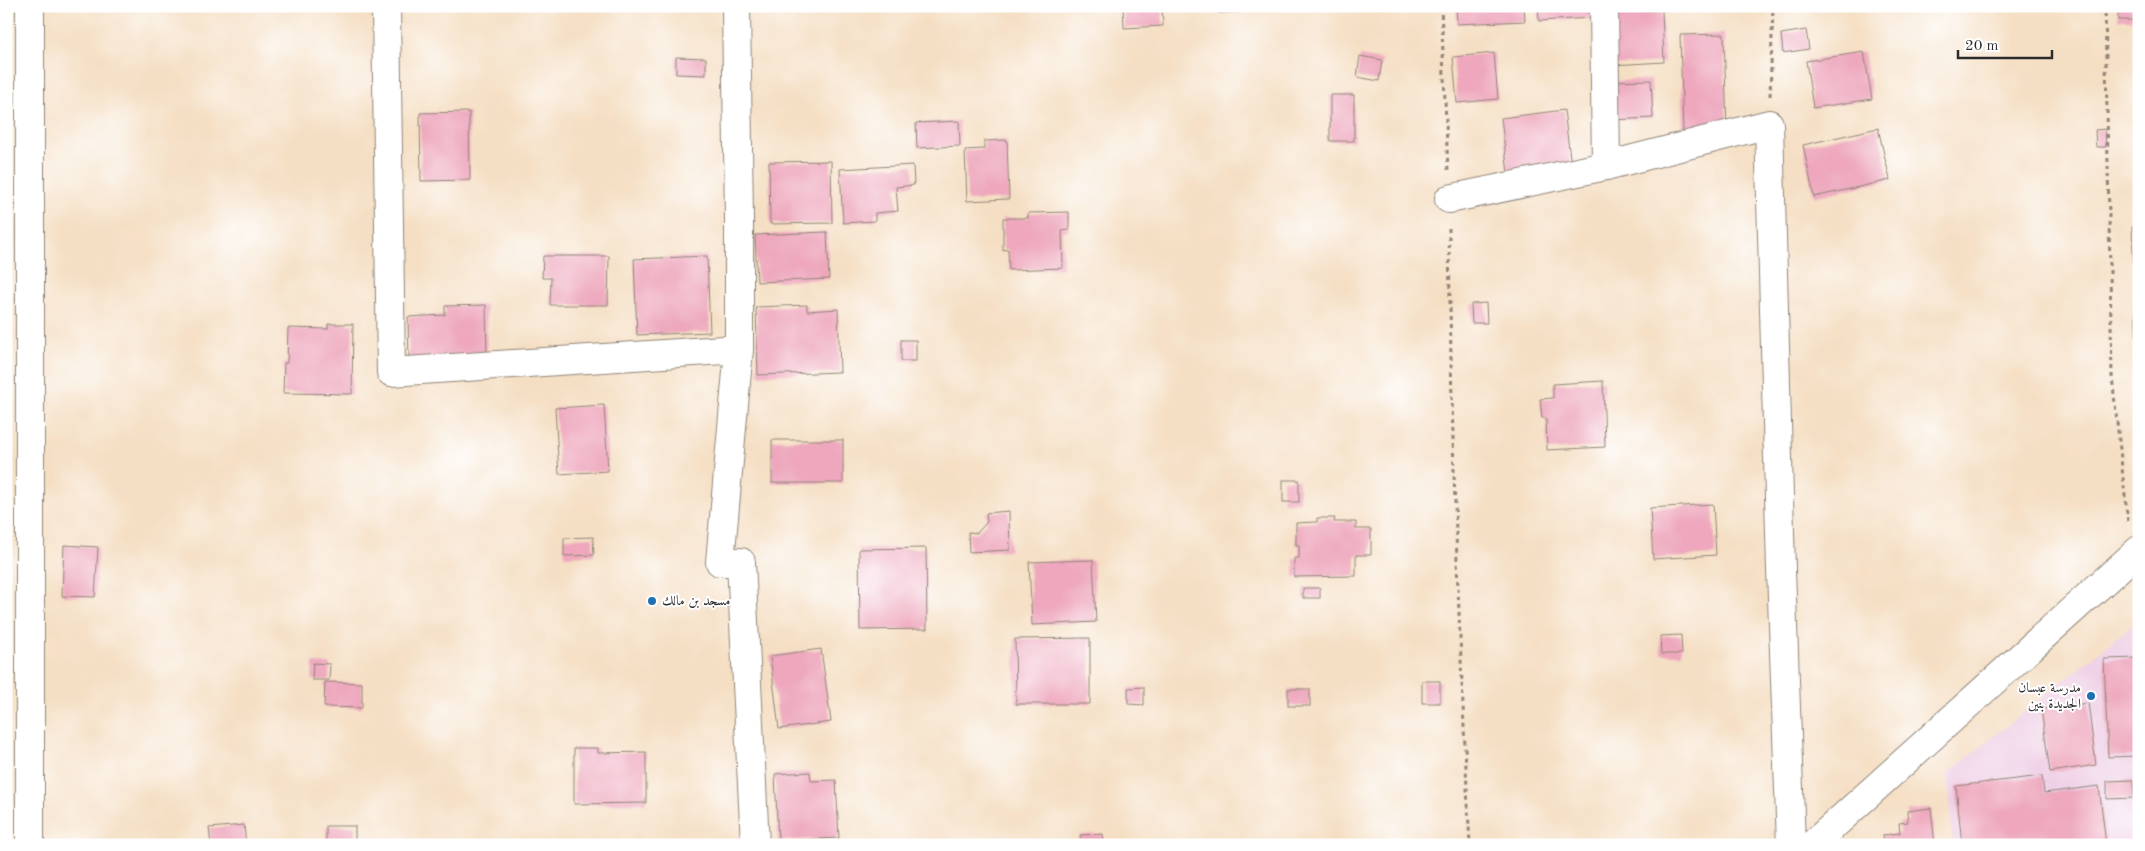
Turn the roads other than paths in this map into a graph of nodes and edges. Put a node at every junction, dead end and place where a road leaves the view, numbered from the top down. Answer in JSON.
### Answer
{"nodes":[{"id":1,"x":30,"y":6,"type":"edge"},
{"id":2,"x":386,"y":6,"type":"edge"},
{"id":3,"x":736,"y":6,"type":"edge"},
{"id":4,"x":1604,"y":6,"type":"edge"},
{"id":5,"x":1606,"y":166,"type":"junction"},
{"id":6,"x":1449,"y":199,"type":"road end"},
{"id":7,"x":739,"y":349,"type":"junction"},
{"id":8,"x":2135,"y":553,"type":"edge"},
{"id":9,"x":30,"y":845,"type":"edge"},
{"id":10,"x":755,"y":845,"type":"edge"},
{"id":11,"x":1791,"y":845,"type":"edge"},
{"id":12,"x":1812,"y":845,"type":"edge"}],
"edges":[{"from":1,"to":9,"type":"street"},
{"from":2,"to":7,"type":"street"},
{"from":3,"to":7,"type":"street"},
{"from":4,"to":5,"type":"street"},
{"from":5,"to":6,"type":"street"},
{"from":5,"to":11,"type":"street"},
{"from":7,"to":10,"type":"street"},
{"from":8,"to":12,"type":"street"}]}
